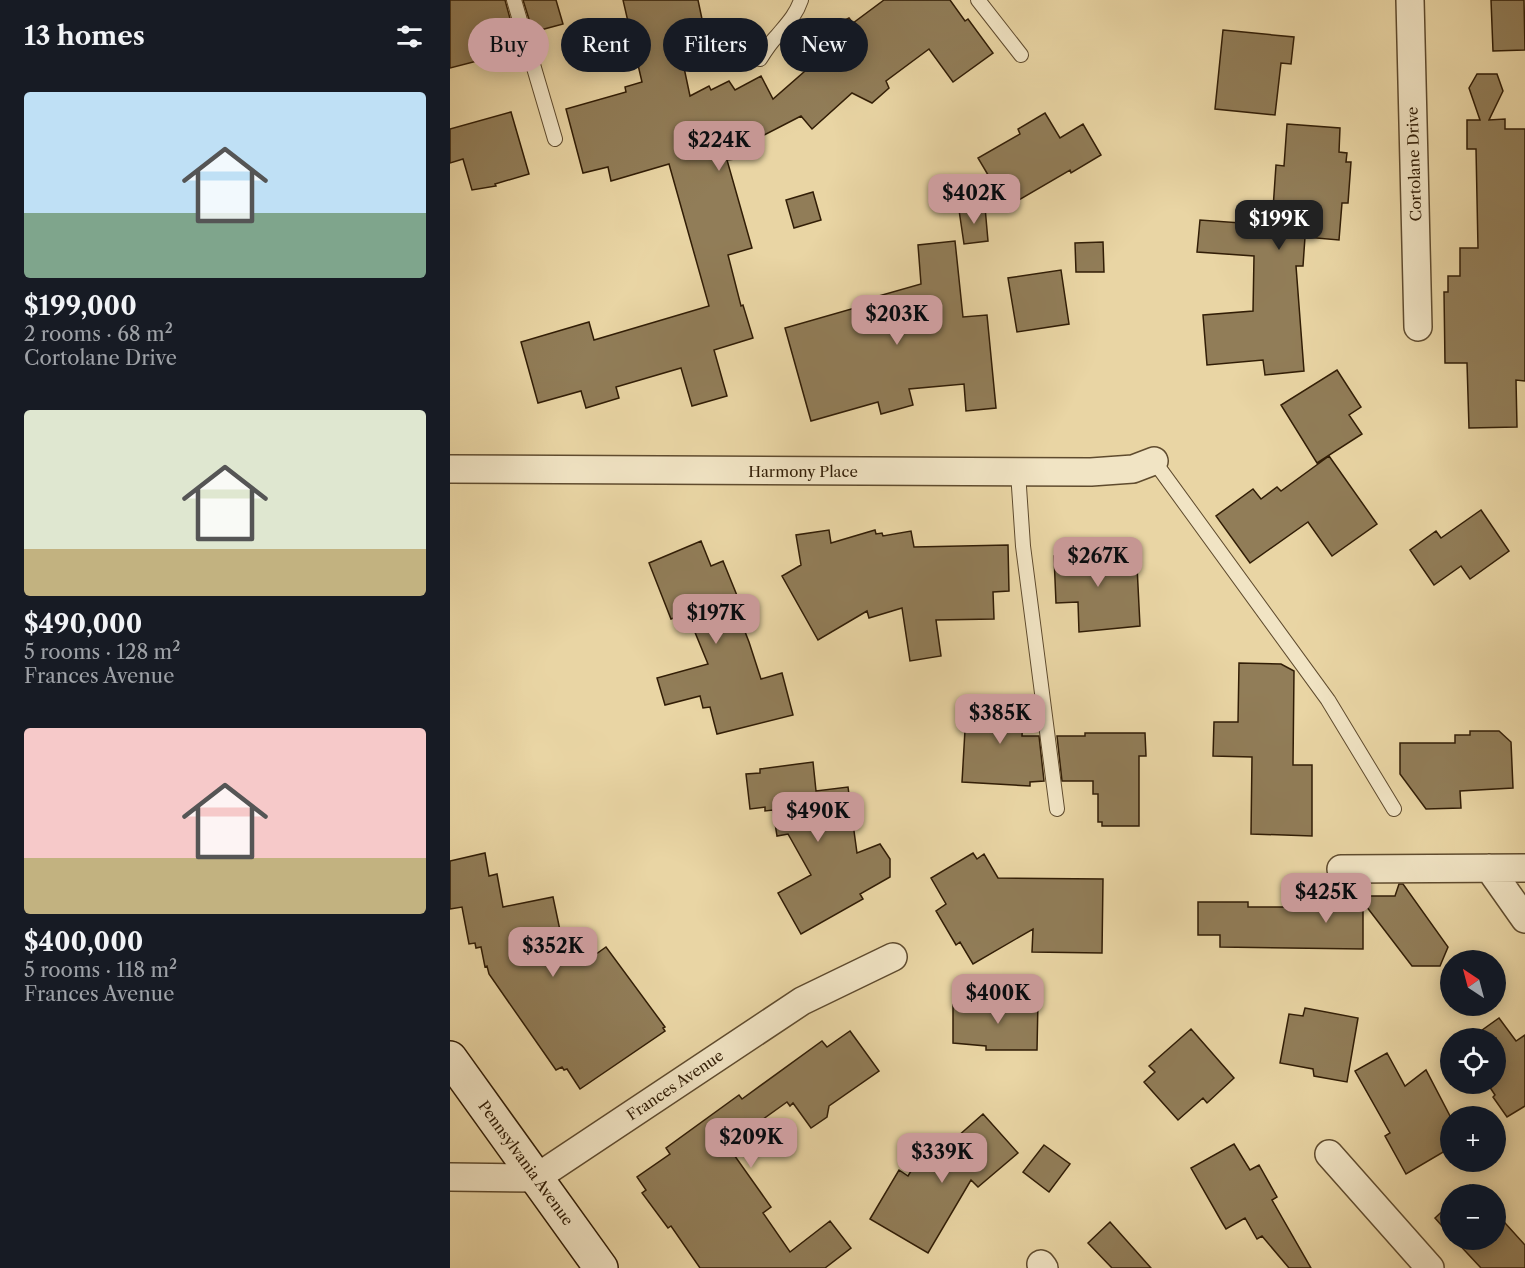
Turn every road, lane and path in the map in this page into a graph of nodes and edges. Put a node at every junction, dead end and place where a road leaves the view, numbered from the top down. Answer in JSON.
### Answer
{"nodes":[{"id":1,"x":514,"y":0,"type":"edge"},
{"id":2,"x":801,"y":0,"type":"edge"},
{"id":3,"x":978,"y":0,"type":"edge"},
{"id":4,"x":1410,"y":0,"type":"edge"},
{"id":5,"x":768,"y":48,"type":"edge"},
{"id":6,"x":1021,"y":55,"type":"dead end"},
{"id":7,"x":555,"y":139,"type":"dead end"},
{"id":8,"x":1418,"y":327,"type":"dead end"},
{"id":9,"x":1154,"y":461,"type":"joint"},
{"id":10,"x":450,"y":469,"type":"edge"},
{"id":11,"x":1018,"y":472,"type":"junction"},
{"id":12,"x":1057,"y":809,"type":"dead end"},
{"id":13,"x":1394,"y":809,"type":"dead end"},
{"id":14,"x":1341,"y":868,"type":"dead end"},
{"id":15,"x":1489,"y":868,"type":"junction"},
{"id":16,"x":1525,"y":868,"type":"edge"},
{"id":17,"x":1525,"y":919,"type":"edge"},
{"id":18,"x":894,"y":957,"type":"dead end"},
{"id":19,"x":450,"y":1058,"type":"edge"},
{"id":20,"x":1329,"y":1154,"type":"dead end"},
{"id":21,"x":450,"y":1177,"type":"edge"},
{"id":22,"x":536,"y":1178,"type":"junction"},
{"id":23,"x":601,"y":1268,"type":"edge"},
{"id":24,"x":1430,"y":1268,"type":"edge"}],
"edges":[{"from":1,"to":7,"type":"lane"},
{"from":2,"to":5,"type":"lane"},
{"from":3,"to":6,"type":"lane"},
{"from":4,"to":8,"type":"street","name":"Cortolane Drive"},
{"from":9,"to":11,"type":"street","name":"Harmony Place"},
{"from":9,"to":13,"type":"lane"},
{"from":10,"to":11,"type":"street","name":"Harmony Place"},
{"from":11,"to":12,"type":"lane"},
{"from":14,"to":15,"type":"street"},
{"from":15,"to":16,"type":"street"},
{"from":15,"to":17,"type":"street"},
{"from":18,"to":22,"type":"street","name":"Frances Avenue"},
{"from":19,"to":22,"type":"main road","name":"Pennsylvania Avenue"},
{"from":20,"to":24,"type":"street"},
{"from":21,"to":22,"type":"street"},
{"from":22,"to":23,"type":"main road","name":"Pennsylvania Avenue"}]}
